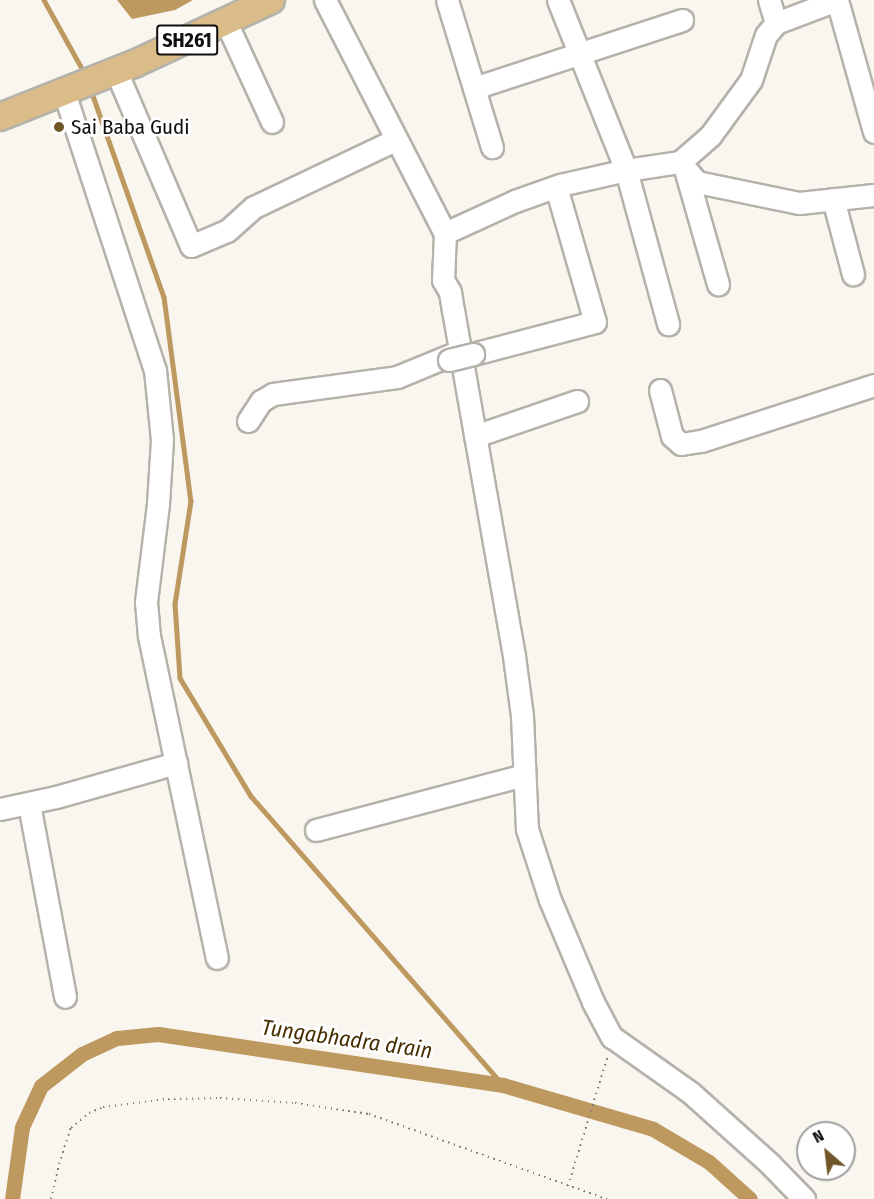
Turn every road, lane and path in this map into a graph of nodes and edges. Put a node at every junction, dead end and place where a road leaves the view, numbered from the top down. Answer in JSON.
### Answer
{"nodes":[{"id":1,"x":271,"y":0,"type":"edge"},
{"id":2,"x":325,"y":0,"type":"edge"},
{"id":3,"x":447,"y":0,"type":"edge"},
{"id":4,"x":558,"y":0,"type":"edge"},
{"id":5,"x":769,"y":0,"type":"edge"},
{"id":6,"x":837,"y":0,"type":"edge"},
{"id":7,"x":682,"y":20,"type":"dead end"},
{"id":8,"x":226,"y":22,"type":"junction"},
{"id":9,"x":776,"y":22,"type":"junction"},
{"id":10,"x":579,"y":52,"type":"junction"},
{"id":11,"x":109,"y":74,"type":"junction"},
{"id":12,"x":474,"y":88,"type":"junction"},
{"id":13,"x":70,"y":90,"type":"junction"},
{"id":14,"x":0,"y":117,"type":"edge"},
{"id":15,"x":272,"y":122,"type":"dead end"},
{"id":16,"x":874,"y":132,"type":"edge"},
{"id":17,"x":395,"y":140,"type":"junction"},
{"id":18,"x":492,"y":147,"type":"dead end"},
{"id":19,"x":683,"y":165,"type":"junction"},
{"id":20,"x":626,"y":170,"type":"junction"},
{"id":21,"x":556,"y":187,"type":"junction"},
{"id":22,"x":874,"y":195,"type":"edge"},
{"id":23,"x":833,"y":199,"type":"junction"},
{"id":24,"x":445,"y":233,"type":"junction"},
{"id":25,"x":853,"y":274,"type":"dead end"},
{"id":26,"x":718,"y":284,"type":"dead end"},
{"id":27,"x":668,"y":324,"type":"dead end"},
{"id":28,"x":454,"y":357,"type":"junction"},
{"id":29,"x":874,"y":386,"type":"edge"},
{"id":30,"x":660,"y":390,"type":"dead end"},
{"id":31,"x":577,"y":400,"type":"dead end"},
{"id":32,"x":248,"y":421,"type":"dead end"},
{"id":33,"x":475,"y":436,"type":"junction"},
{"id":34,"x":176,"y":763,"type":"junction"},
{"id":35,"x":524,"y":775,"type":"junction"},
{"id":36,"x":29,"y":804,"type":"junction"},
{"id":37,"x":0,"y":809,"type":"edge"},
{"id":38,"x":316,"y":830,"type":"dead end"},
{"id":39,"x":218,"y":958,"type":"dead end"},
{"id":40,"x":65,"y":997,"type":"dead end"},
{"id":41,"x":609,"y":1048,"type":"dead end"},
{"id":42,"x":568,"y":1186,"type":"junction"},
{"id":43,"x":51,"y":1199,"type":"edge"},
{"id":44,"x":607,"y":1199,"type":"edge"},
{"id":45,"x":804,"y":1199,"type":"edge"}],
"edges":[{"from":1,"to":8,"type":"main road","number":"SH261"},
{"from":2,"to":17,"type":"street"},
{"from":3,"to":12,"type":"street"},
{"from":4,"to":10,"type":"street"},
{"from":5,"to":9,"type":"street"},
{"from":6,"to":9,"type":"street"},
{"from":6,"to":16,"type":"street"},
{"from":7,"to":10,"type":"street"},
{"from":8,"to":11,"type":"main road","number":"SH261"},
{"from":8,"to":15,"type":"street"},
{"from":9,"to":19,"type":"street"},
{"from":10,"to":12,"type":"street"},
{"from":10,"to":20,"type":"street"},
{"from":11,"to":13,"type":"main road","number":"SH261"},
{"from":11,"to":17,"type":"street"},
{"from":12,"to":18,"type":"street"},
{"from":13,"to":14,"type":"main road","number":"SH261"},
{"from":13,"to":34,"type":"street"},
{"from":17,"to":24,"type":"street"},
{"from":19,"to":20,"type":"street"},
{"from":19,"to":23,"type":"street"},
{"from":19,"to":26,"type":"street"},
{"from":20,"to":21,"type":"street"},
{"from":20,"to":27,"type":"street"},
{"from":21,"to":24,"type":"street"},
{"from":21,"to":28,"type":"street"},
{"from":22,"to":23,"type":"street"},
{"from":23,"to":25,"type":"street"},
{"from":24,"to":28,"type":"street"},
{"from":28,"to":32,"type":"street"},
{"from":28,"to":33,"type":"street"},
{"from":29,"to":30,"type":"street"},
{"from":31,"to":33,"type":"street"},
{"from":33,"to":35,"type":"street"},
{"from":34,"to":36,"type":"street"},
{"from":34,"to":39,"type":"street"},
{"from":35,"to":38,"type":"street"},
{"from":35,"to":45,"type":"street"},
{"from":36,"to":37,"type":"street"},
{"from":36,"to":40,"type":"street"},
{"from":41,"to":42,"type":"path"},
{"from":42,"to":43,"type":"path"},
{"from":42,"to":44,"type":"path"}]}
